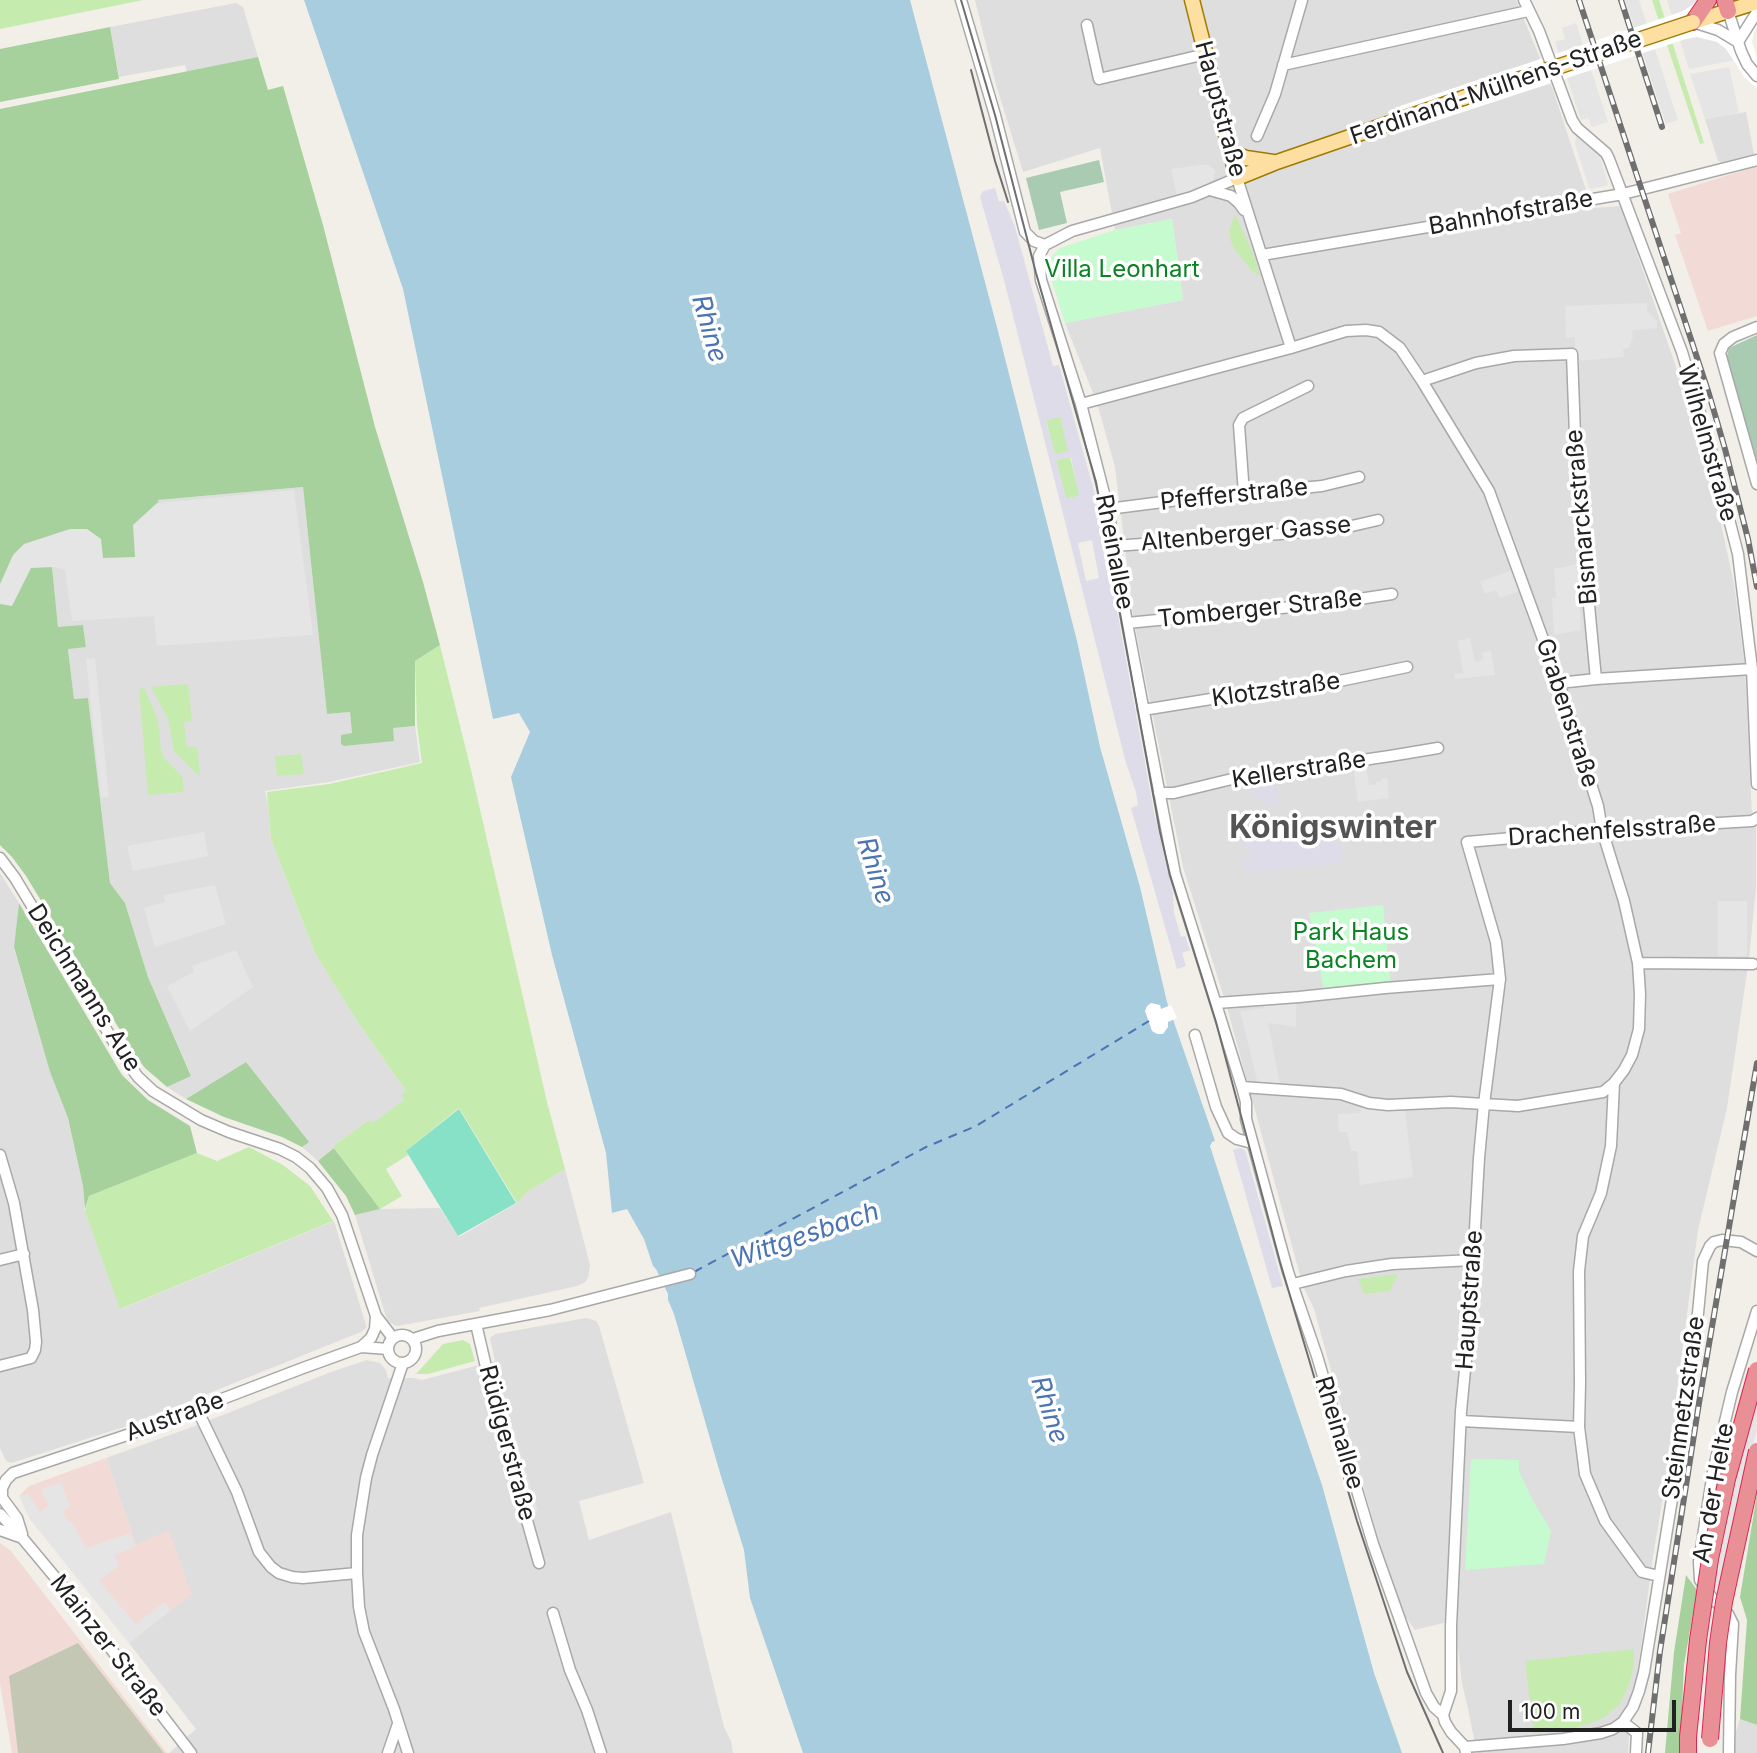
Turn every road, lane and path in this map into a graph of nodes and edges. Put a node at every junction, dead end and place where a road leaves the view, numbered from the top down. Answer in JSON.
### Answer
{"nodes":[{"id":1,"x":961,"y":0,"type":"edge"},
{"id":2,"x":1192,"y":0,"type":"edge"},
{"id":3,"x":1302,"y":0,"type":"edge"},
{"id":4,"x":1708,"y":0,"type":"edge"},
{"id":5,"x":1757,"y":2,"type":"edge"},
{"id":6,"x":1526,"y":6,"type":"edge"},
{"id":7,"x":1726,"y":6,"type":"edge"},
{"id":8,"x":1757,"y":12,"type":"edge"},
{"id":9,"x":1693,"y":22,"type":"junction"},
{"id":10,"x":1087,"y":25,"type":"dead end"},
{"id":11,"x":1738,"y":42,"type":"junction"},
{"id":12,"x":1206,"y":54,"type":"junction"},
{"id":13,"x":1283,"y":65,"type":"junction"},
{"id":14,"x":1757,"y":76,"type":"edge"},
{"id":15,"x":1257,"y":136,"type":"dead end"},
{"id":16,"x":1230,"y":151,"type":"junction"},
{"id":17,"x":1757,"y":160,"type":"edge"},
{"id":18,"x":1274,"y":163,"type":"junction"},
{"id":19,"x":1237,"y":178,"type":"junction"},
{"id":20,"x":1210,"y":190,"type":"junction"},
{"id":21,"x":1625,"y":194,"type":"junction"},
{"id":22,"x":1251,"y":218,"type":"junction"},
{"id":23,"x":1045,"y":245,"type":"junction"},
{"id":24,"x":1262,"y":255,"type":"junction"},
{"id":25,"x":1757,"y":327,"type":"edge"},
{"id":26,"x":1291,"y":348,"type":"junction"},
{"id":27,"x":1422,"y":381,"type":"junction"},
{"id":28,"x":1308,"y":386,"type":"dead end"},
{"id":29,"x":1081,"y":404,"type":"junction"},
{"id":30,"x":1359,"y":477,"type":"dead end"},
{"id":31,"x":1757,"y":484,"type":"edge"},
{"id":32,"x":1244,"y":494,"type":"junction"},
{"id":33,"x":1108,"y":509,"type":"junction"},
{"id":34,"x":1378,"y":520,"type":"dead end"},
{"id":35,"x":1114,"y":546,"type":"junction"},
{"id":36,"x":1392,"y":594,"type":"dead end"},
{"id":37,"x":1127,"y":623,"type":"junction"},
{"id":38,"x":1407,"y":667,"type":"dead end"},
{"id":39,"x":1752,"y":669,"type":"junction"},
{"id":40,"x":1597,"y":679,"type":"junction"},
{"id":41,"x":1559,"y":683,"type":"junction"},
{"id":42,"x":1143,"y":710,"type":"junction"},
{"id":43,"x":1438,"y":748,"type":"dead end"},
{"id":44,"x":1757,"y":784,"type":"edge"},
{"id":45,"x":1159,"y":793,"type":"junction"},
{"id":46,"x":1757,"y":818,"type":"edge"},
{"id":47,"x":1602,"y":830,"type":"junction"},
{"id":48,"x":1467,"y":842,"type":"joint"},
{"id":49,"x":0,"y":858,"type":"edge"},
{"id":50,"x":1638,"y":964,"type":"junction"},
{"id":51,"x":1753,"y":964,"type":"dead end"},
{"id":52,"x":1500,"y":979,"type":"junction"},
{"id":53,"x":1217,"y":1003,"type":"junction"},
{"id":54,"x":1195,"y":1035,"type":"dead end"},
{"id":55,"x":1614,"y":1083,"type":"junction"},
{"id":56,"x":1242,"y":1087,"type":"junction"},
{"id":57,"x":1483,"y":1104,"type":"junction"},
{"id":58,"x":1219,"y":1113,"type":"junction"},
{"id":59,"x":1246,"y":1119,"type":"junction"},
{"id":60,"x":1252,"y":1143,"type":"junction"},
{"id":61,"x":0,"y":1155,"type":"edge"},
{"id":62,"x":1757,"y":1251,"type":"edge"},
{"id":63,"x":24,"y":1254,"type":"junction"},
{"id":64,"x":0,"y":1260,"type":"edge"},
{"id":65,"x":1473,"y":1260,"type":"junction"},
{"id":66,"x":690,"y":1275,"type":"dead end"},
{"id":67,"x":1293,"y":1284,"type":"junction"},
{"id":68,"x":1757,"y":1311,"type":"edge"},
{"id":69,"x":376,"y":1316,"type":"junction"},
{"id":70,"x":476,"y":1324,"type":"junction"},
{"id":71,"x":393,"y":1338,"type":"junction"},
{"id":72,"x":413,"y":1339,"type":"junction"},
{"id":73,"x":361,"y":1347,"type":"junction"},
{"id":74,"x":388,"y":1349,"type":"junction"},
{"id":75,"x":403,"y":1363,"type":"junction"},
{"id":76,"x":0,"y":1366,"type":"edge"},
{"id":77,"x":1757,"y":1370,"type":"edge"},
{"id":78,"x":197,"y":1409,"type":"junction"},
{"id":79,"x":1461,"y":1421,"type":"junction"},
{"id":80,"x":1579,"y":1427,"type":"junction"},
{"id":81,"x":1757,"y":1451,"type":"edge"},
{"id":82,"x":0,"y":1468,"type":"edge"},
{"id":83,"x":13,"y":1473,"type":"junction"},
{"id":84,"x":1,"y":1496,"type":"edge"},
{"id":85,"x":0,"y":1514,"type":"edge"},
{"id":86,"x":0,"y":1530,"type":"edge"},
{"id":87,"x":23,"y":1539,"type":"junction"},
{"id":88,"x":538,"y":1563,"type":"dead end"},
{"id":89,"x":356,"y":1573,"type":"junction"},
{"id":90,"x":1659,"y":1576,"type":"junction"},
{"id":91,"x":553,"y":1613,"type":"dead end"},
{"id":92,"x":1443,"y":1715,"type":"junction"},
{"id":93,"x":1623,"y":1722,"type":"junction"},
{"id":94,"x":398,"y":1724,"type":"junction"},
{"id":95,"x":1688,"y":1745,"type":"edge"},
{"id":96,"x":1710,"y":1746,"type":"edge"},
{"id":97,"x":1466,"y":1750,"type":"edge"},
{"id":98,"x":191,"y":1753,"type":"edge"},
{"id":99,"x":388,"y":1753,"type":"edge"},
{"id":100,"x":408,"y":1753,"type":"edge"},
{"id":101,"x":601,"y":1753,"type":"edge"},
{"id":102,"x":1636,"y":1753,"type":"edge"},
{"id":103,"x":1729,"y":1753,"type":"edge"}],
"edges":[{"from":1,"to":23,"type":"street"},
{"from":2,"to":12,"type":"main road","name":"Hauptstraße"},
{"from":3,"to":13,"type":"street"},
{"from":4,"to":9,"type":"highway"},
{"from":5,"to":7,"type":"main road","name":"Ferdinand-Mülhens-Straße"},
{"from":6,"to":13,"type":"street"},
{"from":6,"to":21,"type":"street","name":"Wilhelmstraße"},
{"from":7,"to":9,"type":"main road","name":"Ferdinand-Mülhens-Straße"},
{"from":7,"to":11,"type":"street"},
{"from":8,"to":11,"type":"street"},
{"from":9,"to":11,"type":"street"},
{"from":9,"to":18,"type":"main road","name":"Ferdinand-Mülhens-Straße","bridge":true},
{"from":10,"to":12,"type":"street"},
{"from":11,"to":14,"type":"street"},
{"from":12,"to":16,"type":"main road","name":"Hauptstraße"},
{"from":13,"to":15,"type":"street"},
{"from":16,"to":18,"type":"main road"},
{"from":16,"to":19,"type":"main road","name":"Hauptstraße"},
{"from":17,"to":21,"type":"street","name":"Bahnhofstraße"},
{"from":18,"to":19,"type":"main road","name":"Ferdinand-Mülhens-Straße"},
{"from":19,"to":20,"type":"street"},
{"from":19,"to":22,"type":"street","name":"Hauptstraße"},
{"from":20,"to":22,"type":"street","name":"Hauptstraße"},
{"from":20,"to":23,"type":"street"},
{"from":21,"to":24,"type":"street","name":"Bahnhofstraße"},
{"from":21,"to":39,"type":"street","name":"Wilhelmstraße"},
{"from":22,"to":24,"type":"street","name":"Hauptstraße"},
{"from":23,"to":29,"type":"street","name":"Rheinallee"},
{"from":24,"to":26,"type":"street","name":"Hauptstraße"},
{"from":25,"to":31,"type":"street"},
{"from":26,"to":27,"type":"street","name":"Grabenstraße"},
{"from":26,"to":29,"type":"street","name":"Grabenstraße"},
{"from":27,"to":40,"type":"street","name":"Bismarckstraße"},
{"from":27,"to":41,"type":"street","name":"Grabenstraße"},
{"from":28,"to":32,"type":"street"},
{"from":29,"to":33,"type":"street","name":"Rheinallee"},
{"from":30,"to":32,"type":"street","name":"Pfefferstraße"},
{"from":32,"to":33,"type":"street","name":"Pfefferstraße"},
{"from":33,"to":35,"type":"street","name":"Rheinallee"},
{"from":34,"to":35,"type":"street","name":"Altenberger Gasse"},
{"from":35,"to":37,"type":"street","name":"Rheinallee"},
{"from":36,"to":37,"type":"street","name":"Tomberger Straße"},
{"from":37,"to":42,"type":"street","name":"Rheinallee"},
{"from":38,"to":42,"type":"street","name":"Klotzstraße"},
{"from":39,"to":40,"type":"street"},
{"from":39,"to":44,"type":"street","name":"Wilhelmstraße"},
{"from":40,"to":41,"type":"street"},
{"from":41,"to":47,"type":"street","name":"Grabenstraße"},
{"from":42,"to":45,"type":"street","name":"Rheinallee"},
{"from":43,"to":45,"type":"street","name":"Kellerstraße"},
{"from":45,"to":53,"type":"street","name":"Rheinallee"},
{"from":46,"to":47,"type":"street","name":"Drachenfelsstraße"},
{"from":47,"to":48,"type":"street","name":"Drachenfelsstraße"},
{"from":47,"to":50,"type":"street","name":"Grabenstraße"},
{"from":48,"to":52,"type":"street","name":"Hauptstraße"},
{"from":49,"to":69,"type":"street","name":"Deichmanns Aue"},
{"from":50,"to":51,"type":"street"},
{"from":50,"to":55,"type":"street","name":"Grabenstraße"},
{"from":52,"to":53,"type":"street"},
{"from":52,"to":57,"type":"street","name":"Hauptstraße"},
{"from":53,"to":56,"type":"street","name":"Rheinallee"},
{"from":54,"to":58,"type":"street"},
{"from":55,"to":57,"type":"street"},
{"from":55,"to":80,"type":"street"},
{"from":56,"to":57,"type":"street"},
{"from":56,"to":59,"type":"street","name":"Rheinallee"},
{"from":57,"to":65,"type":"street","name":"Hauptstraße"},
{"from":58,"to":59,"type":"street"},
{"from":58,"to":60,"type":"street"},
{"from":59,"to":60,"type":"street","name":"Rheinallee"},
{"from":60,"to":67,"type":"street","name":"Rheinallee"},
{"from":61,"to":63,"type":"street"},
{"from":62,"to":90,"type":"street","name":"Steinmetzstraße"},
{"from":63,"to":64,"type":"street"},
{"from":63,"to":76,"type":"street"},
{"from":65,"to":67,"type":"street"},
{"from":65,"to":79,"type":"street","name":"Hauptstraße"},
{"from":66,"to":70,"type":"street"},
{"from":67,"to":92,"type":"street","name":"Rheinallee"},
{"from":68,"to":103,"type":"street","name":"An der Helte"},
{"from":69,"to":71,"type":"street","name":"Deichmanns Aue"},
{"from":69,"to":73,"type":"street"},
{"from":70,"to":72,"type":"street"},
{"from":70,"to":88,"type":"street","name":"Rüdigerstraße"},
{"from":71,"to":72,"type":"street"},
{"from":71,"to":74,"type":"street"},
{"from":72,"to":75,"type":"street"},
{"from":73,"to":74,"type":"street","name":"Austraße"},
{"from":73,"to":78,"type":"street","name":"Austraße"},
{"from":74,"to":75,"type":"street"},
{"from":75,"to":89,"type":"street"},
{"from":77,"to":95,"type":"highway","bridge":true},
{"from":78,"to":83,"type":"street","name":"Austraße"},
{"from":78,"to":89,"type":"street"},
{"from":79,"to":80,"type":"street"},
{"from":79,"to":92,"type":"street","name":"Hauptstraße"},
{"from":80,"to":90,"type":"street"},
{"from":81,"to":96,"type":"highway","bridge":true},
{"from":82,"to":83,"type":"street"},
{"from":83,"to":84,"type":"street"},
{"from":84,"to":87,"type":"street","name":"Mainzer Straße"},
{"from":85,"to":87,"type":"street","name":"Mainzer Straße"},
{"from":86,"to":87,"type":"street"},
{"from":87,"to":98,"type":"street","name":"Mainzer Straße"},
{"from":89,"to":94,"type":"street"},
{"from":90,"to":93,"type":"street","name":"Steinmetzstraße"},
{"from":91,"to":101,"type":"street"},
{"from":92,"to":97,"type":"street"},
{"from":93,"to":97,"type":"street"},
{"from":93,"to":102,"type":"street"},
{"from":94,"to":99,"type":"street"},
{"from":94,"to":100,"type":"street"}]}
